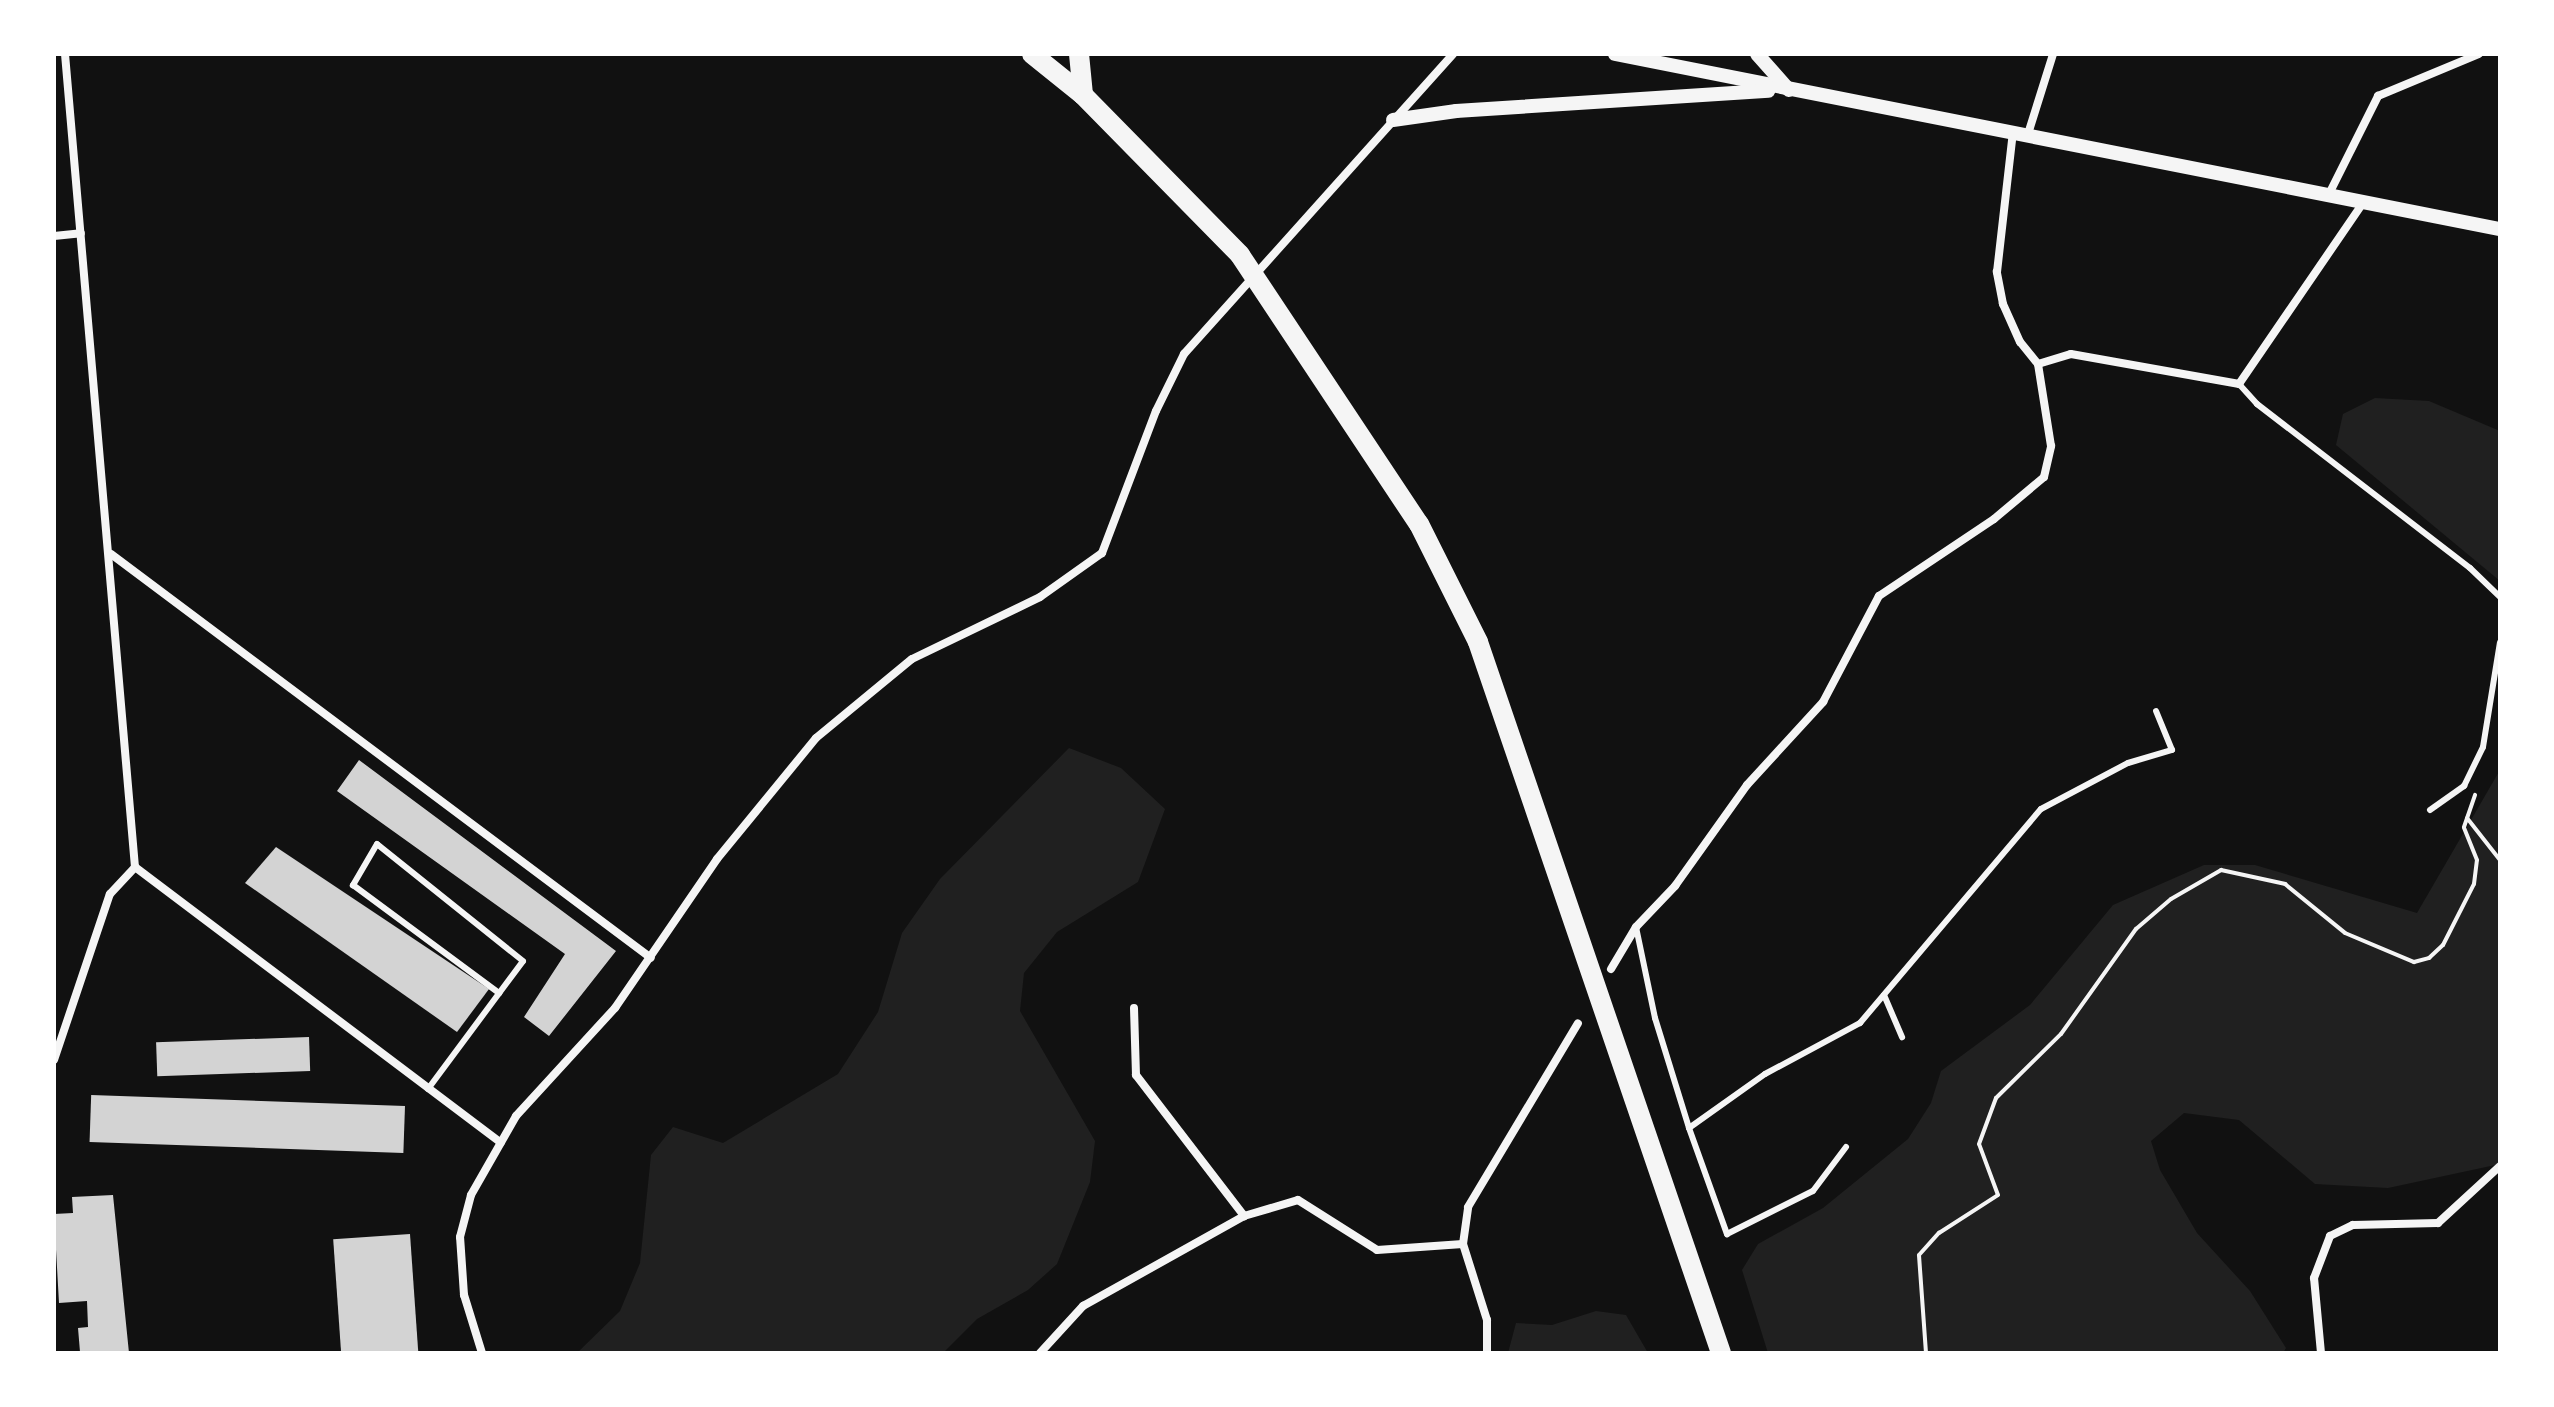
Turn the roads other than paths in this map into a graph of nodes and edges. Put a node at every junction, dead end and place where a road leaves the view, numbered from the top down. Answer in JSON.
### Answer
{"nodes":[{"id":1,"x":65,"y":54,"type":"edge"},
{"id":2,"x":1032,"y":54,"type":"edge"},
{"id":3,"x":1079,"y":54,"type":"edge"},
{"id":4,"x":1453,"y":54,"type":"edge"},
{"id":5,"x":1615,"y":54,"type":"edge"},
{"id":6,"x":1757,"y":54,"type":"edge"},
{"id":7,"x":2053,"y":54,"type":"edge"},
{"id":8,"x":2479,"y":54,"type":"edge"},
{"id":9,"x":1789,"y":90,"type":"junction"},
{"id":10,"x":1083,"y":95,"type":"junction"},
{"id":11,"x":1393,"y":120,"type":"junction"},
{"id":12,"x":2020,"y":133,"type":"junction"},
{"id":13,"x":2329,"y":194,"type":"junction"},
{"id":14,"x":2363,"y":203,"type":"junction"},
{"id":15,"x":2500,"y":229,"type":"edge"},
{"id":16,"x":81,"y":233,"type":"junction"},
{"id":17,"x":54,"y":236,"type":"edge"},
{"id":18,"x":2038,"y":364,"type":"junction"},
{"id":19,"x":2239,"y":384,"type":"junction"},
{"id":20,"x":111,"y":554,"type":"junction"},
{"id":21,"x":2500,"y":597,"type":"edge"},
{"id":22,"x":2500,"y":642,"type":"edge"},
{"id":23,"x":2156,"y":711,"type":"dead end"},
{"id":24,"x":2430,"y":810,"type":"dead end"},
{"id":25,"x":135,"y":867,"type":"junction"},
{"id":26,"x":1636,"y":927,"type":"junction"},
{"id":27,"x":651,"y":958,"type":"junction"},
{"id":28,"x":1611,"y":969,"type":"dead end"},
{"id":29,"x":499,"y":993,"type":"junction"},
{"id":30,"x":1884,"y":995,"type":"junction"},
{"id":31,"x":1134,"y":1008,"type":"dead end"},
{"id":32,"x":1578,"y":1023,"type":"dead end"},
{"id":33,"x":1902,"y":1037,"type":"dead end"},
{"id":34,"x":54,"y":1060,"type":"edge"},
{"id":35,"x":428,"y":1089,"type":"junction"},
{"id":36,"x":1689,"y":1128,"type":"junction"},
{"id":37,"x":501,"y":1143,"type":"junction"},
{"id":38,"x":1846,"y":1147,"type":"dead end"},
{"id":39,"x":2500,"y":1166,"type":"edge"},
{"id":40,"x":1244,"y":1216,"type":"junction"},
{"id":41,"x":1463,"y":1244,"type":"junction"},
{"id":42,"x":482,"y":1353,"type":"edge"},
{"id":43,"x":1040,"y":1353,"type":"edge"},
{"id":44,"x":1487,"y":1353,"type":"edge"},
{"id":45,"x":1721,"y":1353,"type":"edge"},
{"id":46,"x":2321,"y":1353,"type":"edge"}],
"edges":[{"from":1,"to":16,"type":"street"},
{"from":2,"to":10,"type":"main road"},
{"from":3,"to":10,"type":"main road"},
{"from":4,"to":11,"type":"street"},
{"from":5,"to":9,"type":"street"},
{"from":6,"to":9,"type":"street"},
{"from":7,"to":12,"type":"street"},
{"from":8,"to":13,"type":"street"},
{"from":9,"to":11,"type":"street"},
{"from":9,"to":12,"type":"street"},
{"from":10,"to":45,"type":"main road"},
{"from":11,"to":27,"type":"street"},
{"from":12,"to":13,"type":"street"},
{"from":12,"to":18,"type":"street"},
{"from":13,"to":14,"type":"street"},
{"from":14,"to":15,"type":"street"},
{"from":14,"to":19,"type":"street"},
{"from":16,"to":17,"type":"street"},
{"from":16,"to":20,"type":"street"},
{"from":18,"to":19,"type":"street"},
{"from":18,"to":26,"type":"street"},
{"from":19,"to":21,"type":"lane"},
{"from":20,"to":25,"type":"street"},
{"from":20,"to":27,"type":"street"},
{"from":22,"to":24,"type":"lane"},
{"from":23,"to":30,"type":"lane"},
{"from":25,"to":34,"type":"street"},
{"from":25,"to":35,"type":"street"},
{"from":26,"to":28,"type":"street"},
{"from":26,"to":36,"type":"lane"},
{"from":27,"to":37,"type":"street"},
{"from":29,"to":29,"type":"lane"},
{"from":29,"to":35,"type":"lane"},
{"from":30,"to":33,"type":"lane"},
{"from":30,"to":36,"type":"lane"},
{"from":31,"to":40,"type":"street"},
{"from":32,"to":41,"type":"street"},
{"from":35,"to":37,"type":"street"},
{"from":36,"to":38,"type":"lane"},
{"from":37,"to":42,"type":"street"},
{"from":39,"to":46,"type":"street"},
{"from":40,"to":41,"type":"street"},
{"from":40,"to":43,"type":"street"},
{"from":41,"to":44,"type":"street"}]}
